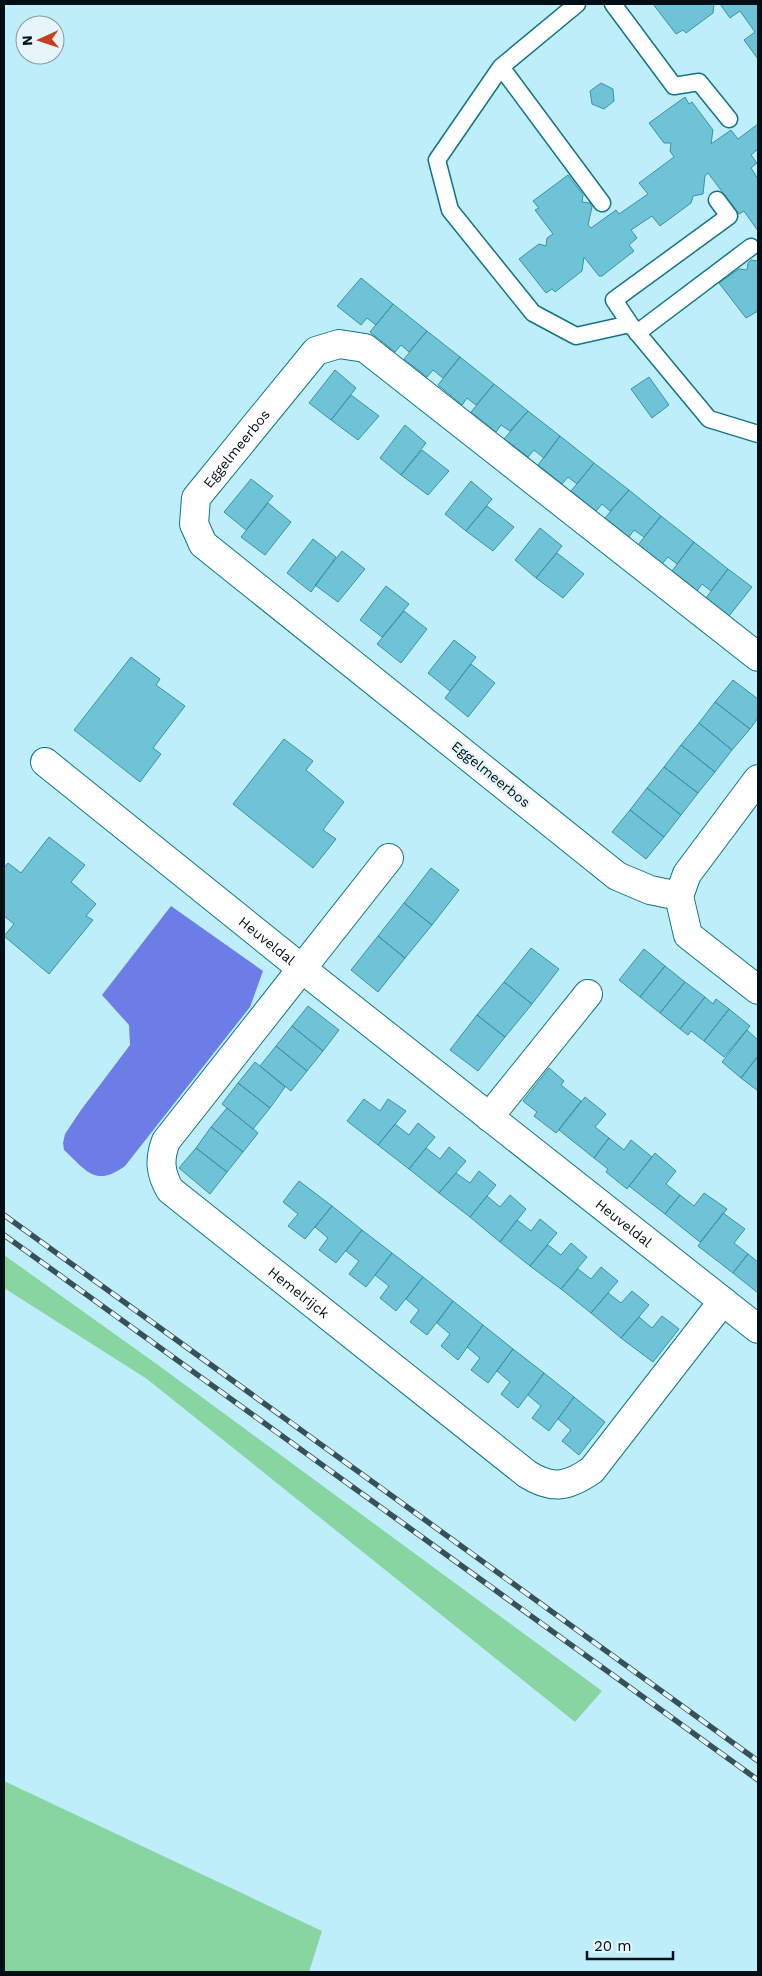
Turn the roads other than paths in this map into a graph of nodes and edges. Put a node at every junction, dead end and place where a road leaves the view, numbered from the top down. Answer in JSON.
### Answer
{"nodes":[{"id":1,"x":578,"y":4,"type":"edge"},
{"id":2,"x":613,"y":4,"type":"edge"},
{"id":3,"x":501,"y":67,"type":"junction"},
{"id":4,"x":729,"y":119,"type":"dead end"},
{"id":5,"x":716,"y":200,"type":"dead end"},
{"id":6,"x":602,"y":203,"type":"dead end"},
{"id":7,"x":751,"y":248,"type":"dead end"},
{"id":8,"x":634,"y":328,"type":"junction"},
{"id":9,"x":758,"y":434,"type":"edge"},
{"id":10,"x":758,"y":657,"type":"edge"},
{"id":11,"x":45,"y":762,"type":"dead end"},
{"id":12,"x":758,"y":779,"type":"edge"},
{"id":13,"x":389,"y":858,"type":"dead end"},
{"id":14,"x":679,"y":896,"type":"junction"},
{"id":15,"x":301,"y":968,"type":"junction"},
{"id":16,"x":758,"y":990,"type":"edge"},
{"id":17,"x":588,"y":994,"type":"dead end"},
{"id":18,"x":489,"y":1117,"type":"junction"},
{"id":19,"x":723,"y":1301,"type":"junction"},
{"id":20,"x":758,"y":1329,"type":"edge"}],
"edges":[{"from":1,"to":3,"type":"lane"},
{"from":2,"to":4,"type":"lane"},
{"from":3,"to":6,"type":"lane"},
{"from":3,"to":8,"type":"lane"},
{"from":5,"to":8,"type":"lane"},
{"from":7,"to":8,"type":"lane"},
{"from":8,"to":9,"type":"lane"},
{"from":10,"to":14,"type":"street","name":"Eggelmeerbos"},
{"from":11,"to":15,"type":"street","name":"Heuveldal"},
{"from":12,"to":14,"type":"street"},
{"from":13,"to":15,"type":"street","name":"Hemelrijck"},
{"from":14,"to":16,"type":"street"},
{"from":15,"to":18,"type":"street","name":"Heuveldal"},
{"from":15,"to":19,"type":"street","name":"Hemelrijck"},
{"from":17,"to":18,"type":"street"},
{"from":18,"to":19,"type":"street","name":"Heuveldal"},
{"from":19,"to":20,"type":"street","name":"Heuveldal"}]}
